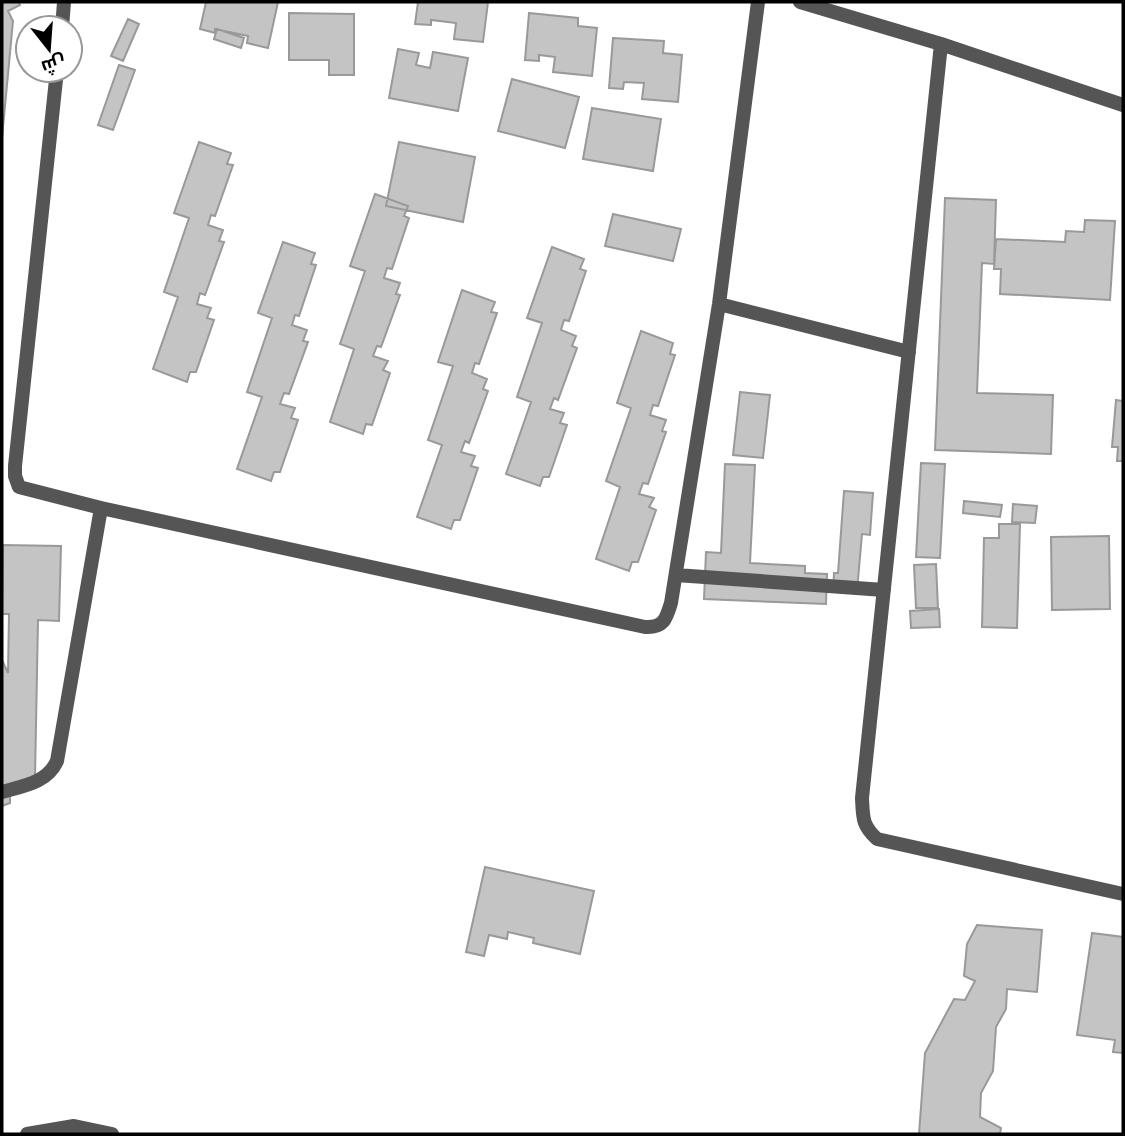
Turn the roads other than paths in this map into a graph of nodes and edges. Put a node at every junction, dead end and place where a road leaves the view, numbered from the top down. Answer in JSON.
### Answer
{"nodes":[{"id":1,"x":758,"y":2,"type":"edge"},
{"id":2,"x":800,"y":2,"type":"edge"},
{"id":3,"x":941,"y":44,"type":"junction"},
{"id":4,"x":56,"y":84,"type":"edge"},
{"id":5,"x":1123,"y":105,"type":"edge"},
{"id":6,"x":719,"y":304,"type":"junction"},
{"id":7,"x":909,"y":352,"type":"junction"},
{"id":8,"x":101,"y":508,"type":"junction"},
{"id":9,"x":676,"y":575,"type":"junction"},
{"id":10,"x":884,"y":590,"type":"junction"},
{"id":11,"x":2,"y":792,"type":"edge"},
{"id":12,"x":1123,"y":894,"type":"edge"},
{"id":13,"x":73,"y":1130,"type":"edge"},
{"id":14,"x":27,"y":1134,"type":"edge"},
{"id":15,"x":112,"y":1134,"type":"edge"}],
"edges":[{"from":1,"to":6,"type":"street"},
{"from":2,"to":3,"type":"street"},
{"from":3,"to":5,"type":"street"},
{"from":3,"to":7,"type":"street"},
{"from":4,"to":8,"type":"street"},
{"from":6,"to":7,"type":"street"},
{"from":6,"to":9,"type":"street"},
{"from":7,"to":10,"type":"street"},
{"from":8,"to":9,"type":"street"},
{"from":8,"to":11,"type":"street"},
{"from":9,"to":10,"type":"street"},
{"from":10,"to":12,"type":"street"},
{"from":13,"to":14,"type":"street"},
{"from":13,"to":15,"type":"street"}]}
